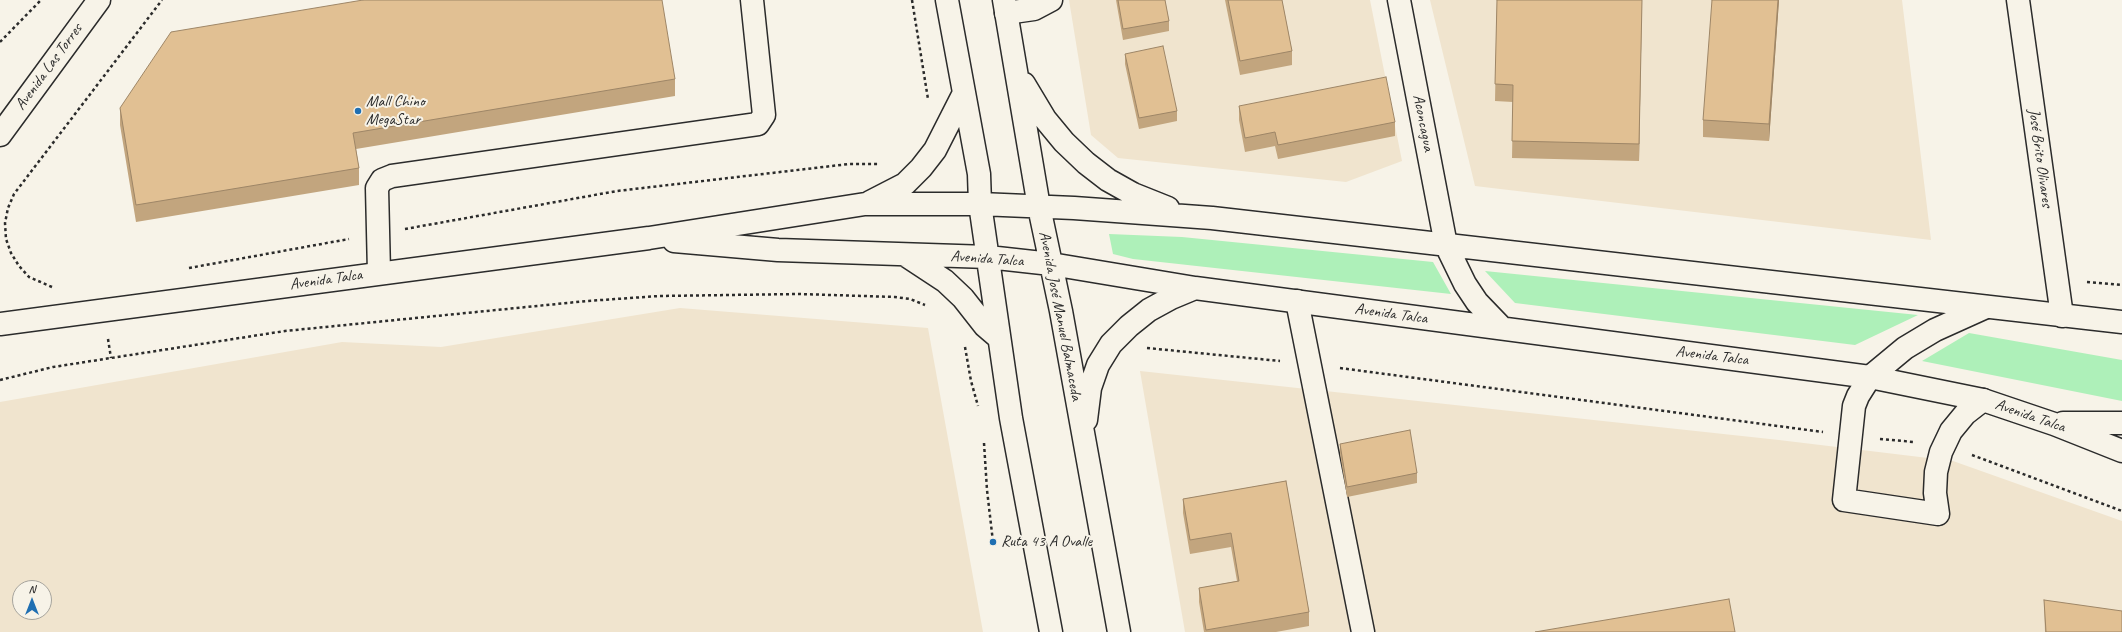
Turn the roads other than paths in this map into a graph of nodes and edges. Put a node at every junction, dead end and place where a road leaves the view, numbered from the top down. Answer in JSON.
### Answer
{"nodes":[{"id":1,"x":99,"y":0,"type":"edge"},
{"id":2,"x":752,"y":0,"type":"edge"},
{"id":3,"x":947,"y":0,"type":"edge"},
{"id":4,"x":1051,"y":0,"type":"edge"},
{"id":5,"x":1399,"y":0,"type":"edge"},
{"id":6,"x":2018,"y":0,"type":"edge"},
{"id":7,"x":1005,"y":6,"type":"edge"},
{"id":8,"x":1016,"y":66,"type":"junction"},
{"id":9,"x":964,"y":93,"type":"junction"},
{"id":10,"x":0,"y":135,"type":"edge"},
{"id":11,"x":865,"y":204,"type":"junction"},
{"id":12,"x":980,"y":204,"type":"junction"},
{"id":13,"x":1039,"y":207,"type":"junction"},
{"id":14,"x":1212,"y":218,"type":"junction"},
{"id":15,"x":649,"y":238,"type":"junction"},
{"id":16,"x":1446,"y":245,"type":"junction"},
{"id":17,"x":903,"y":254,"type":"junction"},
{"id":18,"x":988,"y":257,"type":"junction"},
{"id":19,"x":1051,"y":264,"type":"junction"},
{"id":20,"x":379,"y":273,"type":"junction"},
{"id":21,"x":1195,"y":288,"type":"junction"},
{"id":22,"x":1298,"y":302,"type":"junction"},
{"id":23,"x":1986,"y":307,"type":"junction"},
{"id":24,"x":2062,"y":316,"type":"junction"},
{"id":25,"x":2122,"y":322,"type":"edge"},
{"id":26,"x":1,"y":323,"type":"edge"},
{"id":27,"x":1502,"y":328,"type":"junction"},
{"id":28,"x":998,"y":338,"type":"junction"},
{"id":29,"x":1870,"y":377,"type":"junction"},
{"id":30,"x":1983,"y":400,"type":"junction"},
{"id":31,"x":2122,"y":423,"type":"edge"},
{"id":32,"x":2054,"y":424,"type":"junction"},
{"id":33,"x":1084,"y":445,"type":"junction"},
{"id":34,"x":2122,"y":451,"type":"edge"},
{"id":35,"x":1051,"y":632,"type":"edge"},
{"id":36,"x":1119,"y":632,"type":"edge"},
{"id":37,"x":1363,"y":632,"type":"edge"}],
"edges":[{"from":1,"to":10,"type":"main road","name":"Avenida Las Torres"},
{"from":2,"to":20,"type":"main road"},
{"from":3,"to":9,"type":"main road"},
{"from":4,"to":7,"type":"main road"},
{"from":5,"to":16,"type":"main road","name":"Aconcagua"},
{"from":6,"to":24,"type":"main road","name":"José Brito Olivares"},
{"from":7,"to":8,"type":"main road","name":"Avenida José Manuel Balmaceda"},
{"from":8,"to":13,"type":"main road","name":"Avenida José Manuel Balmaceda"},
{"from":8,"to":14,"type":"main road"},
{"from":9,"to":11,"type":"main road"},
{"from":9,"to":12,"type":"main road"},
{"from":11,"to":12,"type":"main road","name":"Avenida Talca"},
{"from":11,"to":15,"type":"main road","name":"Avenida Talca"},
{"from":12,"to":13,"type":"main road","name":"Avenida Talca"},
{"from":12,"to":18,"type":"main road"},
{"from":13,"to":14,"type":"main road","name":"Avenida Talca"},
{"from":13,"to":19,"type":"main road","name":"Avenida José Manuel Balmaceda"},
{"from":14,"to":16,"type":"main road","name":"Avenida Talca"},
{"from":15,"to":17,"type":"main road","name":"Avenida Talca"},
{"from":15,"to":20,"type":"main road","name":"Avenida Talca"},
{"from":16,"to":23,"type":"main road","name":"Avenida Talca"},
{"from":16,"to":27,"type":"main road","name":"Aconcagua"},
{"from":17,"to":18,"type":"main road","name":"Avenida Talca"},
{"from":17,"to":28,"type":"main road"},
{"from":18,"to":19,"type":"main road","name":"Avenida Talca"},
{"from":18,"to":28,"type":"main road"},
{"from":19,"to":21,"type":"main road","name":"Avenida Talca"},
{"from":19,"to":33,"type":"main road","name":"Avenida José Manuel Balmaceda"},
{"from":20,"to":26,"type":"main road","name":"Avenida Talca"},
{"from":21,"to":22,"type":"main road","name":"Avenida Talca"},
{"from":21,"to":33,"type":"main road"},
{"from":22,"to":27,"type":"main road","name":"Avenida Talca"},
{"from":22,"to":37,"type":"main road"},
{"from":23,"to":24,"type":"main road","name":"Avenida Talca"},
{"from":23,"to":29,"type":"main road"},
{"from":24,"to":25,"type":"main road","name":"Avenida Talca"},
{"from":27,"to":29,"type":"main road","name":"Avenida Talca"},
{"from":28,"to":35,"type":"main road"},
{"from":29,"to":30,"type":"main road","name":"Avenida Talca"},
{"from":29,"to":30,"type":"main road"},
{"from":30,"to":32,"type":"main road","name":"Avenida Talca"},
{"from":31,"to":32,"type":"main road"},
{"from":32,"to":34,"type":"main road","name":"Avenida Talca"},
{"from":33,"to":36,"type":"main road","name":"Avenida José Manuel Balmaceda"}]}
